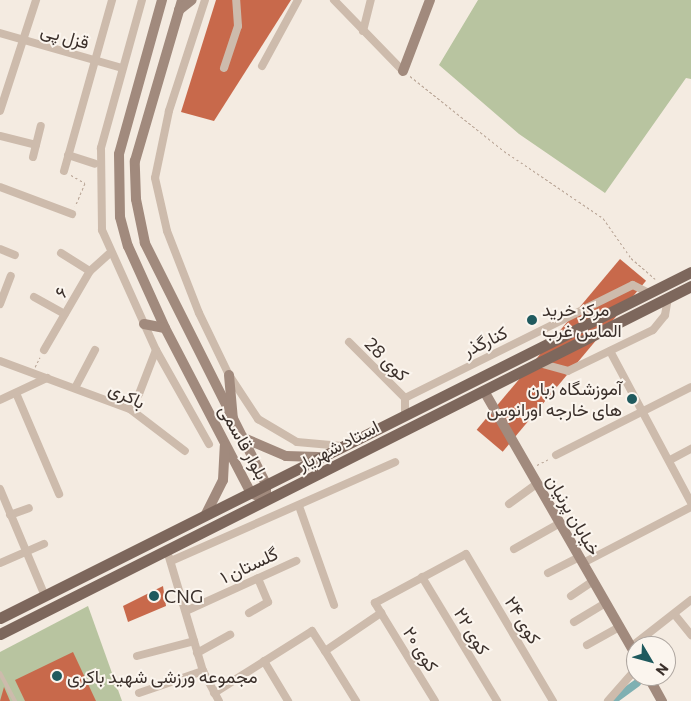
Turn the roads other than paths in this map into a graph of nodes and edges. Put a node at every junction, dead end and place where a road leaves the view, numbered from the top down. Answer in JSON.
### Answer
{"nodes":[{"id":1,"x":36,"y":0,"type":"edge"},
{"id":2,"x":112,"y":0,"type":"edge"},
{"id":3,"x":142,"y":0,"type":"edge"},
{"id":4,"x":162,"y":0,"type":"edge"},
{"id":5,"x":192,"y":0,"type":"edge"},
{"id":6,"x":206,"y":0,"type":"edge"},
{"id":7,"x":236,"y":0,"type":"edge"},
{"id":8,"x":298,"y":0,"type":"edge"},
{"id":9,"x":334,"y":0,"type":"edge"},
{"id":10,"x":371,"y":0,"type":"edge"},
{"id":11,"x":430,"y":0,"type":"edge"},
{"id":12,"x":180,"y":5,"type":"edge"},
{"id":13,"x":363,"y":31,"type":"junction"},
{"id":14,"x":0,"y":33,"type":"edge"},
{"id":15,"x":25,"y":40,"type":"junction"},
{"id":16,"x":96,"y":60,"type":"junction"},
{"id":17,"x":262,"y":66,"type":"dead end"},
{"id":18,"x":122,"y":68,"type":"junction"},
{"id":19,"x":224,"y":68,"type":"dead end"},
{"id":20,"x":403,"y":71,"type":"joint"},
{"id":21,"x":0,"y":111,"type":"edge"},
{"id":22,"x":40,"y":126,"type":"dead end"},
{"id":23,"x":0,"y":136,"type":"edge"},
{"id":24,"x":36,"y":145,"type":"junction"},
{"id":25,"x":68,"y":155,"type":"junction"},
{"id":26,"x":33,"y":157,"type":"dead end"},
{"id":27,"x":95,"y":164,"type":"dead end"},
{"id":28,"x":64,"y":171,"type":"road end"},
{"id":29,"x":0,"y":187,"type":"edge"},
{"id":30,"x":72,"y":214,"type":"road end"},
{"id":31,"x":0,"y":249,"type":"edge"},
{"id":32,"x":61,"y":253,"type":"dead end"},
{"id":33,"x":109,"y":254,"type":"junction"},
{"id":34,"x":15,"y":255,"type":"dead end"},
{"id":35,"x":90,"y":271,"type":"junction"},
{"id":36,"x":691,"y":272,"type":"edge"},
{"id":37,"x":11,"y":276,"type":"dead end"},
{"id":38,"x":691,"y":286,"type":"edge"},
{"id":39,"x":649,"y":293,"type":"junction"},
{"id":40,"x":34,"y":297,"type":"dead end"},
{"id":41,"x":668,"y":298,"type":"junction"},
{"id":42,"x":634,"y":300,"type":"junction"},
{"id":43,"x":0,"y":304,"type":"edge"},
{"id":44,"x":640,"y":312,"type":"junction"},
{"id":45,"x":65,"y":314,"type":"junction"},
{"id":46,"x":144,"y":324,"type":"junction"},
{"id":47,"x":165,"y":328,"type":"junction"},
{"id":48,"x":349,"y":342,"type":"dead end"},
{"id":49,"x":44,"y":350,"type":"road end"},
{"id":50,"x":95,"y":350,"type":"dead end"},
{"id":51,"x":156,"y":350,"type":"junction"},
{"id":52,"x":610,"y":351,"type":"junction"},
{"id":53,"x":0,"y":361,"type":"edge"},
{"id":54,"x":539,"y":363,"type":"junction"},
{"id":55,"x":229,"y":375,"type":"junction"},
{"id":56,"x":48,"y":378,"type":"junction"},
{"id":57,"x":691,"y":387,"type":"edge"},
{"id":58,"x":75,"y":388,"type":"junction"},
{"id":59,"x":484,"y":391,"type":"junction"},
{"id":60,"x":16,"y":394,"type":"junction"},
{"id":61,"x":139,"y":394,"type":"dead end"},
{"id":62,"x":404,"y":398,"type":"junction"},
{"id":63,"x":0,"y":400,"type":"edge"},
{"id":64,"x":644,"y":410,"type":"junction"},
{"id":65,"x":405,"y":415,"type":"junction"},
{"id":66,"x":234,"y":426,"type":"junction"},
{"id":67,"x":239,"y":436,"type":"junction"},
{"id":68,"x":224,"y":442,"type":"junction"},
{"id":69,"x":208,"y":444,"type":"dead end"},
{"id":70,"x":344,"y":446,"type":"junction"},
{"id":71,"x":691,"y":449,"type":"edge"},
{"id":72,"x":185,"y":451,"type":"dead end"},
{"id":73,"x":556,"y":455,"type":"road end"},
{"id":74,"x":322,"y":457,"type":"junction"},
{"id":75,"x":670,"y":460,"type":"junction"},
{"id":76,"x":394,"y":462,"type":"dead end"},
{"id":77,"x":266,"y":484,"type":"junction"},
{"id":78,"x":537,"y":484,"type":"junction"},
{"id":79,"x":0,"y":489,"type":"edge"},
{"id":80,"x":251,"y":492,"type":"junction"},
{"id":81,"x":59,"y":494,"type":"dead end"},
{"id":82,"x":266,"y":500,"type":"junction"},
{"id":83,"x":509,"y":504,"type":"dead end"},
{"id":84,"x":691,"y":505,"type":"edge"},
{"id":85,"x":299,"y":506,"type":"junction"},
{"id":86,"x":30,"y":508,"type":"dead end"},
{"id":87,"x":10,"y":514,"type":"junction"},
{"id":88,"x":204,"y":516,"type":"junction"},
{"id":89,"x":560,"y":523,"type":"junction"},
{"id":90,"x":44,"y":544,"type":"dead end"},
{"id":91,"x":514,"y":549,"type":"dead end"},
{"id":92,"x":26,"y":551,"type":"junction"},
{"id":93,"x":169,"y":556,"type":"junction"},
{"id":94,"x":296,"y":560,"type":"dead end"},
{"id":95,"x":581,"y":560,"type":"junction"},
{"id":96,"x":0,"y":563,"type":"edge"},
{"id":97,"x":548,"y":573,"type":"dead end"},
{"id":98,"x":422,"y":577,"type":"junction"},
{"id":99,"x":258,"y":578,"type":"junction"},
{"id":100,"x":593,"y":581,"type":"junction"},
{"id":101,"x":45,"y":596,"type":"junction"},
{"id":102,"x":571,"y":596,"type":"dead end"},
{"id":103,"x":691,"y":600,"type":"edge"},
{"id":104,"x":606,"y":603,"type":"junction"},
{"id":105,"x":334,"y":605,"type":"dead end"},
{"id":106,"x":188,"y":610,"type":"junction"},
{"id":107,"x":249,"y":613,"type":"dead end"},
{"id":108,"x":381,"y":613,"type":"junction"},
{"id":109,"x":675,"y":615,"type":"junction"},
{"id":110,"x":0,"y":618,"type":"edge"},
{"id":111,"x":574,"y":622,"type":"dead end"},
{"id":112,"x":620,"y":628,"type":"junction"},
{"id":113,"x":0,"y":634,"type":"edge"},
{"id":114,"x":230,"y":635,"type":"dead end"},
{"id":115,"x":691,"y":635,"type":"edge"},
{"id":116,"x":651,"y":636,"type":"edge"},
{"id":117,"x":626,"y":638,"type":"edge"},
{"id":118,"x":194,"y":641,"type":"junction"},
{"id":119,"x":587,"y":645,"type":"dead end"},
{"id":120,"x":325,"y":651,"type":"junction"},
{"id":121,"x":198,"y":653,"type":"junction"},
{"id":122,"x":137,"y":656,"type":"dead end"},
{"id":123,"x":264,"y":661,"type":"junction"},
{"id":124,"x":203,"y":671,"type":"junction"},
{"id":125,"x":0,"y":673,"type":"edge"},
{"id":126,"x":626,"y":680,"type":"edge"},
{"id":127,"x":654,"y":686,"type":"edge"},
{"id":128,"x":139,"y":693,"type":"dead end"},
{"id":129,"x":214,"y":693,"type":"junction"},
{"id":130,"x":15,"y":701,"type":"edge"},
{"id":131,"x":220,"y":701,"type":"edge"},
{"id":132,"x":288,"y":701,"type":"edge"},
{"id":133,"x":356,"y":701,"type":"edge"},
{"id":134,"x":435,"y":701,"type":"edge"},
{"id":135,"x":497,"y":701,"type":"edge"},
{"id":136,"x":554,"y":701,"type":"edge"},
{"id":137,"x":608,"y":701,"type":"edge"},
{"id":138,"x":653,"y":701,"type":"edge"},
{"id":139,"x":663,"y":701,"type":"edge"}],
"edges":[{"from":1,"to":15,"type":"street"},
{"from":2,"to":16,"type":"street"},
{"from":3,"to":18,"type":"street"},
{"from":4,"to":47,"type":"main road","name":"بلوار قاسمی"},
{"from":5,"to":12,"type":"main road"},
{"from":6,"to":55,"type":"street"},
{"from":7,"to":19,"type":"street"},
{"from":8,"to":17,"type":"street"},
{"from":9,"to":13,"type":"street"},
{"from":10,"to":13,"type":"street"},
{"from":11,"to":20,"type":"main road"},
{"from":12,"to":66,"type":"main road","name":"بلوار قاسمی"},
{"from":13,"to":20,"type":"street"},
{"from":14,"to":15,"type":"street","name":"قزل پی"},
{"from":15,"to":16,"type":"street","name":"قزل پی"},
{"from":15,"to":21,"type":"street"},
{"from":16,"to":18,"type":"street","name":"قزل پی"},
{"from":16,"to":25,"type":"street"},
{"from":18,"to":33,"type":"street"},
{"from":22,"to":24,"type":"street"},
{"from":23,"to":24,"type":"street"},
{"from":24,"to":26,"type":"street"},
{"from":25,"to":27,"type":"street"},
{"from":25,"to":28,"type":"street"},
{"from":29,"to":30,"type":"street"},
{"from":31,"to":34,"type":"street"},
{"from":32,"to":35,"type":"street"},
{"from":33,"to":35,"type":"street","name":"۶"},
{"from":33,"to":46,"type":"street"},
{"from":35,"to":45,"type":"street","name":"۶"},
{"from":36,"to":39,"type":"main road","name":"استاد شهریار"},
{"from":37,"to":43,"type":"street"},
{"from":38,"to":41,"type":"main road","name":"استاد شهریار"},
{"from":39,"to":42,"type":"main road","name":"استاد شهریار"},
{"from":39,"to":62,"type":"street","name":"کنارگذر"},
{"from":40,"to":45,"type":"street"},
{"from":41,"to":44,"type":"main road","name":"استاد شهریار"},
{"from":41,"to":52,"type":"street"},
{"from":42,"to":44,"type":"main road"},
{"from":42,"to":65,"type":"main road","name":"استاد شهریار"},
{"from":44,"to":54,"type":"main road","name":"استاد شهریار"},
{"from":45,"to":49,"type":"street","name":"۶"},
{"from":46,"to":47,"type":"main road"},
{"from":46,"to":51,"type":"street"},
{"from":47,"to":68,"type":"main road","name":"بلوار قاسمی"},
{"from":48,"to":62,"type":"street","name":"کوی 28"},
{"from":50,"to":58,"type":"street"},
{"from":51,"to":61,"type":"street"},
{"from":51,"to":69,"type":"street"},
{"from":52,"to":54,"type":"street"},
{"from":52,"to":64,"type":"street"},
{"from":53,"to":56,"type":"street","name":"باکری"},
{"from":54,"to":59,"type":"main road","name":"استاد شهریار"},
{"from":55,"to":66,"type":"main road"},
{"from":55,"to":70,"type":"street"},
{"from":56,"to":58,"type":"street","name":"باکری"},
{"from":56,"to":60,"type":"street"},
{"from":57,"to":64,"type":"street"},
{"from":58,"to":72,"type":"street","name":"باکری"},
{"from":59,"to":78,"type":"main road","name":"خیابان پرنیان"},
{"from":59,"to":82,"type":"main road","name":"استاد شهریار"},
{"from":60,"to":63,"type":"street"},
{"from":60,"to":81,"type":"street"},
{"from":62,"to":65,"type":"street"},
{"from":64,"to":73,"type":"street"},
{"from":64,"to":75,"type":"street"},
{"from":65,"to":70,"type":"main road","name":"استاد شهریار"},
{"from":66,"to":67,"type":"main road","name":"بلوار قاسمی"},
{"from":67,"to":74,"type":"main road"},
{"from":67,"to":77,"type":"main road","name":"بلوار قاسمی"},
{"from":68,"to":80,"type":"main road","name":"بلوار قاسمی"},
{"from":68,"to":88,"type":"main road"},
{"from":70,"to":74,"type":"main road","name":"استاد شهریار"},
{"from":71,"to":75,"type":"street"},
{"from":74,"to":77,"type":"main road","name":"استاد شهریار"},
{"from":75,"to":84,"type":"street"},
{"from":76,"to":85,"type":"street"},
{"from":77,"to":80,"type":"main road","name":"استاد شهریار"},
{"from":77,"to":82,"type":"main road","name":"بلوار قاسمی"},
{"from":78,"to":83,"type":"street"},
{"from":78,"to":89,"type":"main road","name":"خیابان پرنیان"},
{"from":79,"to":87,"type":"street"},
{"from":80,"to":82,"type":"main road","name":"بلوار قاسمی"},
{"from":80,"to":88,"type":"main road","name":"استاد شهریار"},
{"from":82,"to":93,"type":"main road","name":"استاد شهریار"},
{"from":84,"to":95,"type":"street"},
{"from":85,"to":93,"type":"street"},
{"from":85,"to":105,"type":"street"},
{"from":86,"to":87,"type":"street"},
{"from":87,"to":92,"type":"street"},
{"from":88,"to":101,"type":"main road","name":"استاد شهریار"},
{"from":89,"to":91,"type":"street"},
{"from":89,"to":95,"type":"main road","name":"خیابان پرنیان"},
{"from":90,"to":92,"type":"street"},
{"from":92,"to":96,"type":"street"},
{"from":92,"to":101,"type":"street"},
{"from":93,"to":106,"type":"street"},
{"from":93,"to":113,"type":"main road","name":"استاد شهریار"},
{"from":94,"to":99,"type":"street","name":"۱ گلستان"},
{"from":95,"to":97,"type":"street"},
{"from":95,"to":100,"type":"main road","name":"خیابان پرنیان"},
{"from":98,"to":108,"type":"street"},
{"from":98,"to":135,"type":"street","name":"کوی ۲۲"},
{"from":98,"to":136,"type":"street","name":"کوی ۲۴"},
{"from":99,"to":106,"type":"street","name":"۱ گلستان"},
{"from":99,"to":107,"type":"street"},
{"from":100,"to":102,"type":"street"},
{"from":100,"to":104,"type":"main road","name":"خیابان پرنیان"},
{"from":101,"to":110,"type":"main road","name":"استاد شهریار"},
{"from":103,"to":109,"type":"street"},
{"from":104,"to":111,"type":"street"},
{"from":104,"to":112,"type":"main road","name":"خیابان پرنیان"},
{"from":106,"to":118,"type":"street"},
{"from":108,"to":120,"type":"street"},
{"from":108,"to":134,"type":"street","name":"کوی ۲۰"},
{"from":109,"to":115,"type":"street"},
{"from":109,"to":116,"type":"street"},
{"from":112,"to":117,"type":"main road","name":"خیابان پرنیان"},
{"from":112,"to":119,"type":"street"},
{"from":114,"to":121,"type":"street"},
{"from":118,"to":121,"type":"street"},
{"from":118,"to":122,"type":"street"},
{"from":120,"to":123,"type":"street"},
{"from":120,"to":133,"type":"street"},
{"from":121,"to":124,"type":"street"},
{"from":123,"to":129,"type":"street"},
{"from":123,"to":132,"type":"street"},
{"from":124,"to":128,"type":"street"},
{"from":124,"to":129,"type":"street"},
{"from":125,"to":130,"type":"lane"},
{"from":126,"to":137,"type":"street"},
{"from":127,"to":139,"type":"main road"},
{"from":129,"to":131,"type":"street"},
{"from":138,"to":139,"type":"main road"}]}
